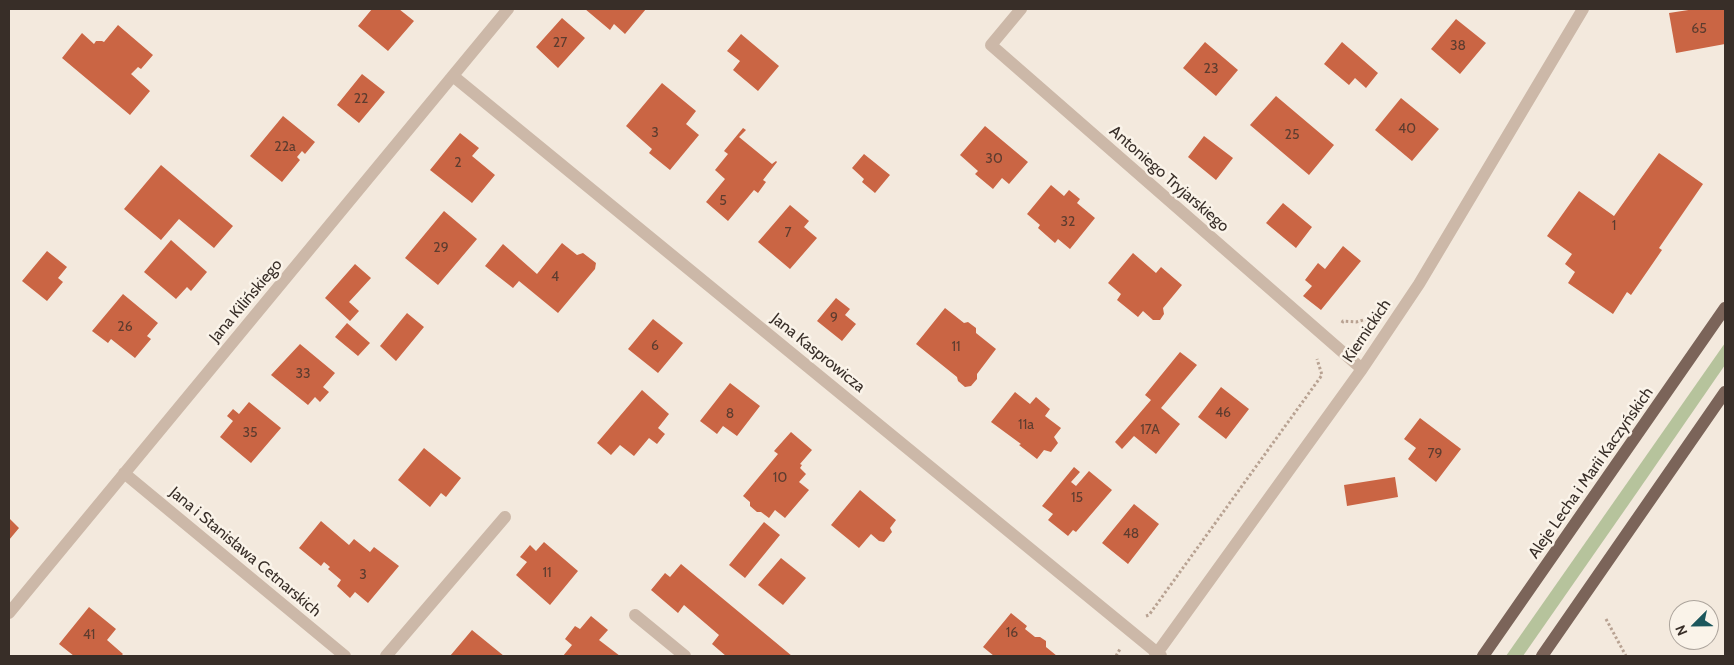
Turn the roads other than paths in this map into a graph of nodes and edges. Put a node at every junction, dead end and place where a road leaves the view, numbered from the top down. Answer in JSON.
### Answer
{"nodes":[{"id":1,"x":508,"y":9,"type":"edge"},
{"id":2,"x":1021,"y":9,"type":"edge"},
{"id":3,"x":1583,"y":9,"type":"edge"},
{"id":4,"x":453,"y":76,"type":"junction"},
{"id":5,"x":1725,"y":308,"type":"edge"},
{"id":6,"x":1362,"y":368,"type":"junction"},
{"id":7,"x":1725,"y":392,"type":"edge"},
{"id":8,"x":124,"y":473,"type":"junction"},
{"id":9,"x":505,"y":517,"type":"dead end"},
{"id":10,"x":9,"y":613,"type":"edge"},
{"id":11,"x":635,"y":615,"type":"dead end"},
{"id":12,"x":1158,"y":655,"type":"edge"},
{"id":13,"x":345,"y":656,"type":"edge"},
{"id":14,"x":386,"y":656,"type":"edge"},
{"id":15,"x":685,"y":656,"type":"edge"},
{"id":16,"x":1483,"y":656,"type":"edge"},
{"id":17,"x":1542,"y":656,"type":"edge"}],
"edges":[{"from":1,"to":4,"type":"street","name":"Jana Kilińskiego"},
{"from":2,"to":6,"type":"street","name":"Antoniego Tryjarskiego"},
{"from":3,"to":6,"type":"street","name":"Kiernickich"},
{"from":4,"to":8,"type":"street","name":"Jana Kilińskiego"},
{"from":4,"to":12,"type":"street","name":"Jana Kasprowicza"},
{"from":5,"to":16,"type":"main road","name":"Aleje Lecha i Marii Kaczyńskich"},
{"from":6,"to":12,"type":"street","name":"Kiernickich"},
{"from":7,"to":17,"type":"main road"},
{"from":8,"to":10,"type":"street","name":"Jana Kilińskiego"},
{"from":8,"to":13,"type":"street","name":"Jana i Stanisława Cetnarskich"},
{"from":9,"to":14,"type":"street"},
{"from":11,"to":15,"type":"street"}]}
